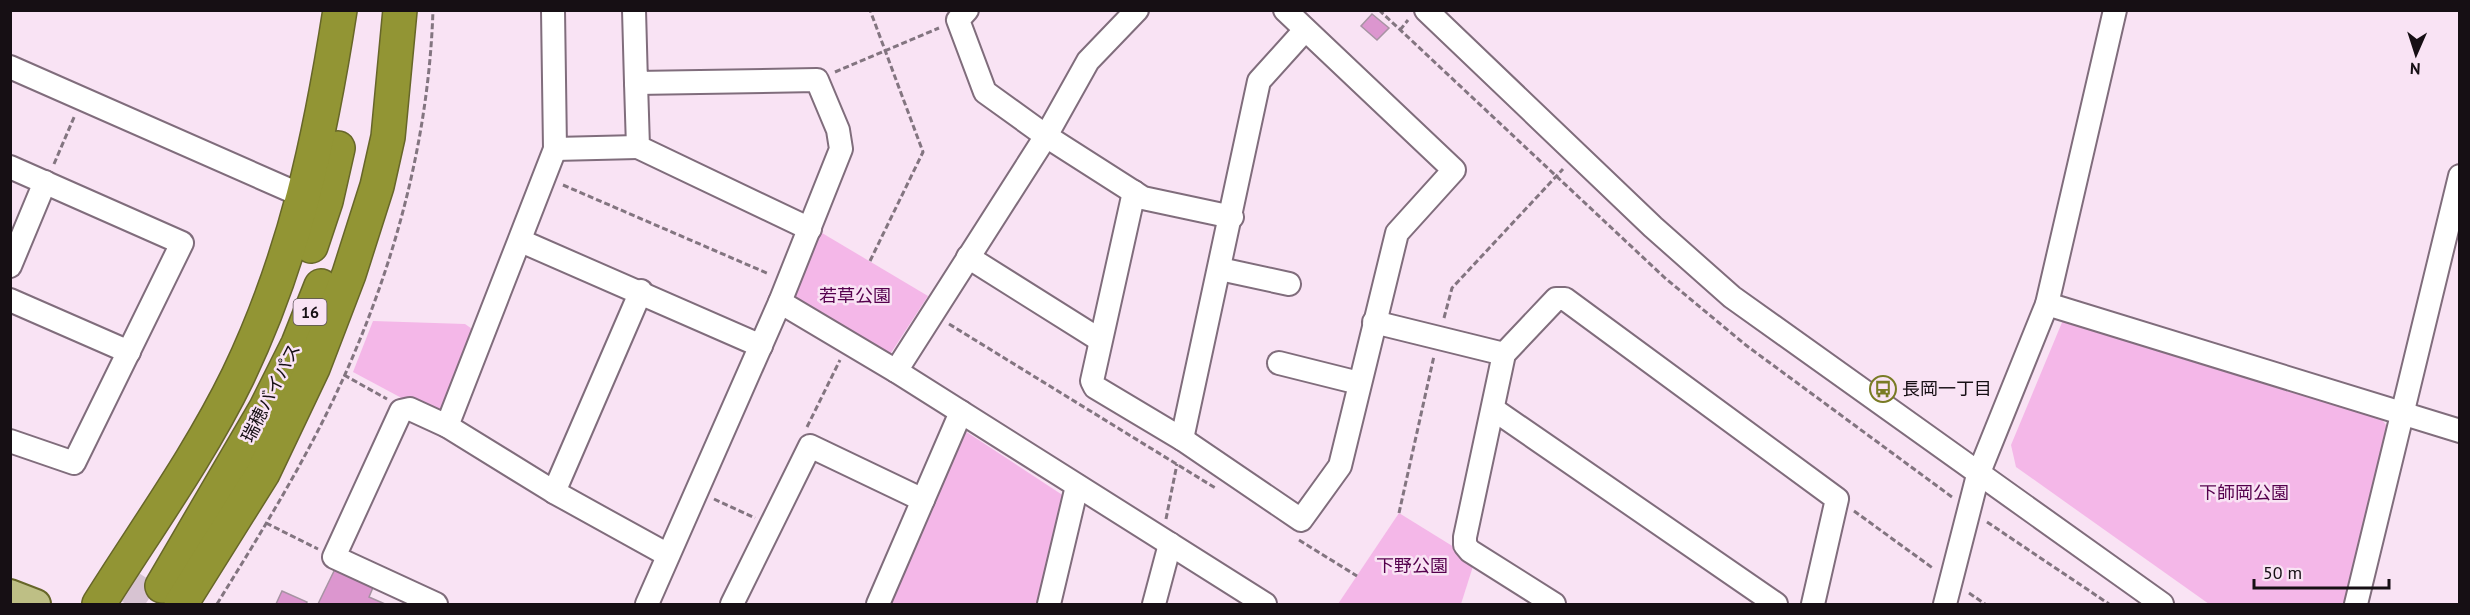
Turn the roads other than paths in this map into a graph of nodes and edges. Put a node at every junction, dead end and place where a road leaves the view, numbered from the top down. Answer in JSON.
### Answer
{"nodes":[{"id":1,"x":340,"y":10,"type":"edge"},
{"id":2,"x":355,"y":10,"type":"edge"},
{"id":3,"x":385,"y":10,"type":"edge"},
{"id":4,"x":400,"y":10,"type":"edge"},
{"id":5,"x":553,"y":10,"type":"edge"},
{"id":6,"x":634,"y":10,"type":"edge"},
{"id":7,"x":1137,"y":10,"type":"edge"},
{"id":8,"x":1285,"y":10,"type":"edge"},
{"id":9,"x":1426,"y":10,"type":"edge"},
{"id":10,"x":2115,"y":10,"type":"edge"},
{"id":11,"x":962,"y":15,"type":"edge"},
{"id":12,"x":1305,"y":30,"type":"junction"},
{"id":13,"x":10,"y":66,"type":"edge"},
{"id":14,"x":636,"y":83,"type":"junction"},
{"id":15,"x":1046,"y":136,"type":"junction"},
{"id":16,"x":638,"y":147,"type":"junction"},
{"id":17,"x":555,"y":149,"type":"junction"},
{"id":18,"x":10,"y":167,"type":"edge"},
{"id":19,"x":2460,"y":176,"type":"edge"},
{"id":20,"x":45,"y":182,"type":"junction"},
{"id":21,"x":1134,"y":192,"type":"junction"},
{"id":22,"x":303,"y":196,"type":"junction"},
{"id":23,"x":1232,"y":217,"type":"junction"},
{"id":24,"x":810,"y":229,"type":"junction"},
{"id":25,"x":521,"y":241,"type":"junction"},
{"id":26,"x":968,"y":257,"type":"junction"},
{"id":27,"x":10,"y":266,"type":"edge"},
{"id":28,"x":1220,"y":269,"type":"junction"},
{"id":29,"x":1289,"y":284,"type":"dead end"},
{"id":30,"x":641,"y":291,"type":"junction"},
{"id":31,"x":784,"y":292,"type":"junction"},
{"id":32,"x":10,"y":300,"type":"edge"},
{"id":33,"x":2047,"y":304,"type":"junction"},
{"id":34,"x":1374,"y":322,"type":"junction"},
{"id":35,"x":1100,"y":340,"type":"junction"},
{"id":36,"x":761,"y":346,"type":"junction"},
{"id":37,"x":129,"y":352,"type":"junction"},
{"id":38,"x":1504,"y":354,"type":"junction"},
{"id":39,"x":1279,"y":363,"type":"dead end"},
{"id":40,"x":896,"y":370,"type":"junction"},
{"id":41,"x":1359,"y":383,"type":"junction"},
{"id":42,"x":1493,"y":409,"type":"junction"},
{"id":43,"x":961,"y":412,"type":"junction"},
{"id":44,"x":2402,"y":414,"type":"junction"},
{"id":45,"x":447,"y":426,"type":"junction"},
{"id":46,"x":2460,"y":431,"type":"edge"},
{"id":47,"x":1182,"y":439,"type":"junction"},
{"id":48,"x":10,"y":441,"type":"edge"},
{"id":49,"x":1978,"y":475,"type":"junction"},
{"id":50,"x":1077,"y":486,"type":"junction"},
{"id":51,"x":554,"y":492,"type":"junction"},
{"id":52,"x":923,"y":500,"type":"junction"},
{"id":53,"x":1166,"y":541,"type":"junction"},
{"id":54,"x":668,"y":555,"type":"junction"},
{"id":55,"x":162,"y":588,"type":"edge"},
{"id":56,"x":10,"y":594,"type":"edge"},
{"id":57,"x":36,"y":604,"type":"edge"},
{"id":58,"x":99,"y":604,"type":"edge"},
{"id":59,"x":436,"y":604,"type":"edge"},
{"id":60,"x":647,"y":604,"type":"edge"},
{"id":61,"x":732,"y":604,"type":"edge"},
{"id":62,"x":878,"y":604,"type":"edge"},
{"id":63,"x":1049,"y":604,"type":"edge"},
{"id":64,"x":1154,"y":604,"type":"edge"},
{"id":65,"x":1265,"y":604,"type":"edge"},
{"id":66,"x":1554,"y":604,"type":"edge"},
{"id":67,"x":1776,"y":604,"type":"edge"},
{"id":68,"x":1812,"y":604,"type":"edge"},
{"id":69,"x":1945,"y":604,"type":"edge"},
{"id":70,"x":2162,"y":604,"type":"edge"},
{"id":71,"x":2356,"y":604,"type":"edge"}],
"edges":[{"from":1,"to":22,"type":"highway"},
{"from":2,"to":55,"type":"highway","name":"瑞穂バイパス","number":"16"},
{"from":3,"to":55,"type":"highway","name":"瑞穂バイパス","number":"16"},
{"from":4,"to":55,"type":"highway"},
{"from":5,"to":17,"type":"street"},
{"from":6,"to":14,"type":"street"},
{"from":7,"to":15,"type":"street"},
{"from":8,"to":12,"type":"street"},
{"from":9,"to":49,"type":"street"},
{"from":10,"to":33,"type":"street"},
{"from":11,"to":15,"type":"street"},
{"from":12,"to":23,"type":"street"},
{"from":12,"to":34,"type":"street"},
{"from":13,"to":22,"type":"street"},
{"from":14,"to":16,"type":"street"},
{"from":14,"to":24,"type":"street"},
{"from":15,"to":21,"type":"street"},
{"from":15,"to":26,"type":"street"},
{"from":16,"to":17,"type":"street"},
{"from":16,"to":24,"type":"street"},
{"from":17,"to":25,"type":"street"},
{"from":18,"to":20,"type":"street"},
{"from":19,"to":44,"type":"street"},
{"from":20,"to":27,"type":"street"},
{"from":20,"to":37,"type":"street"},
{"from":21,"to":23,"type":"street"},
{"from":21,"to":35,"type":"street"},
{"from":22,"to":58,"type":"highway"},
{"from":23,"to":28,"type":"street"},
{"from":24,"to":31,"type":"street"},
{"from":25,"to":30,"type":"street"},
{"from":25,"to":45,"type":"street"},
{"from":26,"to":35,"type":"street"},
{"from":26,"to":40,"type":"street"},
{"from":28,"to":29,"type":"street"},
{"from":28,"to":47,"type":"street"},
{"from":30,"to":36,"type":"street"},
{"from":30,"to":51,"type":"street"},
{"from":31,"to":36,"type":"street"},
{"from":31,"to":40,"type":"street"},
{"from":32,"to":37,"type":"street"},
{"from":33,"to":44,"type":"street"},
{"from":33,"to":49,"type":"street"},
{"from":34,"to":38,"type":"street"},
{"from":34,"to":41,"type":"street"},
{"from":35,"to":47,"type":"street"},
{"from":36,"to":54,"type":"street"},
{"from":37,"to":48,"type":"street"},
{"from":38,"to":42,"type":"street"},
{"from":38,"to":68,"type":"street"},
{"from":39,"to":41,"type":"street"},
{"from":40,"to":43,"type":"street"},
{"from":41,"to":47,"type":"street"},
{"from":42,"to":66,"type":"street"},
{"from":42,"to":67,"type":"street"},
{"from":43,"to":50,"type":"street"},
{"from":43,"to":52,"type":"street"},
{"from":44,"to":46,"type":"street"},
{"from":44,"to":71,"type":"street"},
{"from":45,"to":51,"type":"street"},
{"from":45,"to":59,"type":"street"},
{"from":49,"to":69,"type":"street"},
{"from":49,"to":70,"type":"street"},
{"from":50,"to":53,"type":"street"},
{"from":50,"to":63,"type":"street"},
{"from":51,"to":54,"type":"street"},
{"from":52,"to":61,"type":"street"},
{"from":52,"to":62,"type":"street"},
{"from":53,"to":64,"type":"street"},
{"from":53,"to":65,"type":"street"},
{"from":54,"to":60,"type":"street"},
{"from":56,"to":57,"type":"main road"}]}
